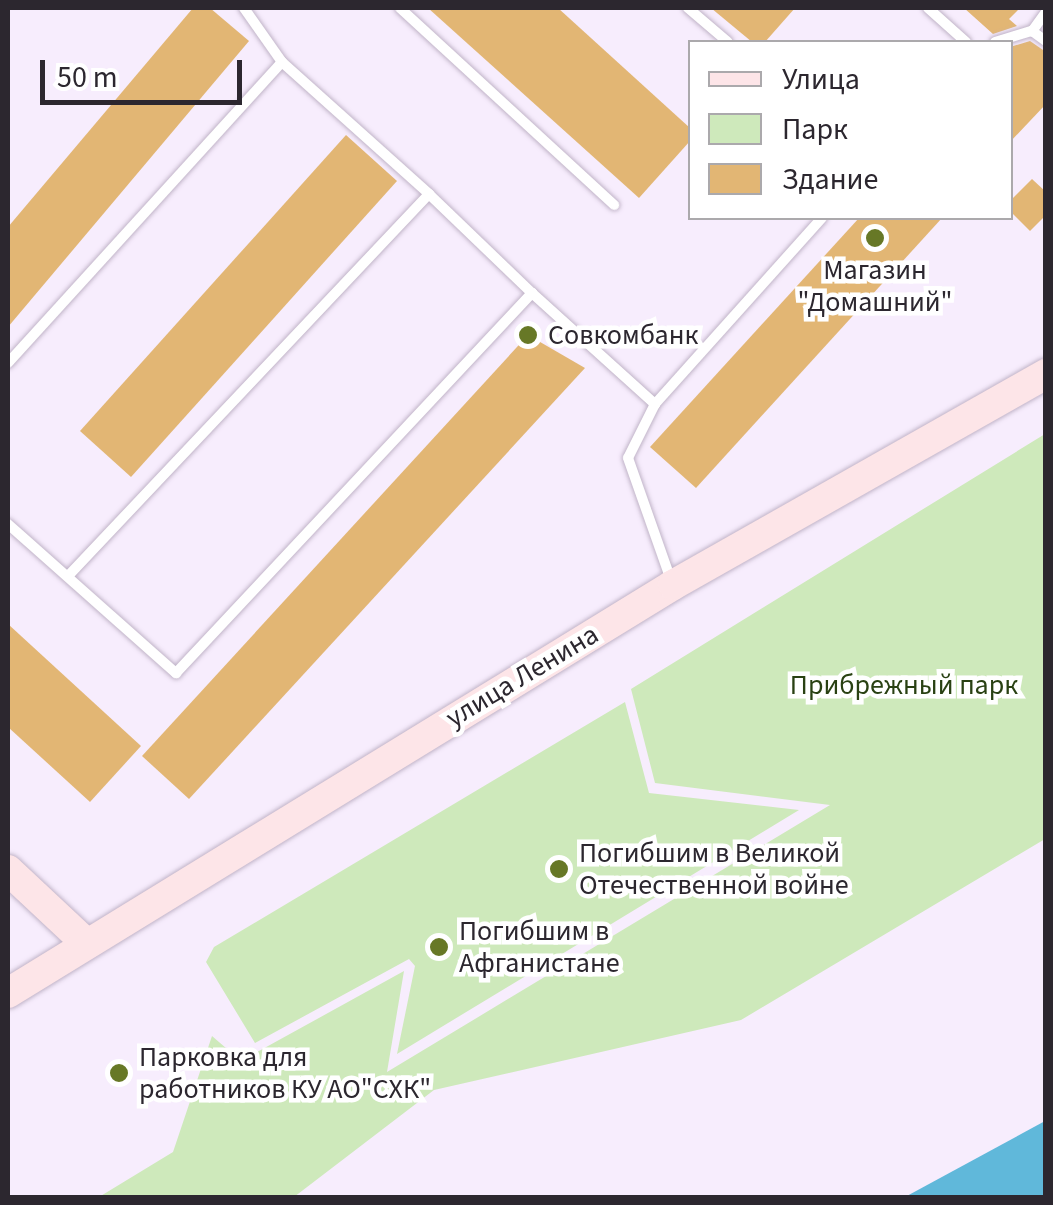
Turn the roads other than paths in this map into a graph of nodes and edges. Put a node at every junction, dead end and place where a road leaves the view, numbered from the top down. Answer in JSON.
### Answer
{"nodes":[{"id":1,"x":244,"y":8,"type":"edge"},
{"id":2,"x":400,"y":8,"type":"edge"},
{"id":3,"x":688,"y":8,"type":"edge"},
{"id":4,"x":928,"y":8,"type":"edge"},
{"id":5,"x":1046,"y":12,"type":"edge"},
{"id":6,"x":1032,"y":31,"type":"junction"},
{"id":7,"x":726,"y":40,"type":"edge"},
{"id":8,"x":964,"y":40,"type":"edge"},
{"id":9,"x":1002,"y":40,"type":"edge"},
{"id":10,"x":1046,"y":41,"type":"edge"},
{"id":11,"x":282,"y":62,"type":"junction"},
{"id":12,"x":429,"y":194,"type":"junction"},
{"id":13,"x":614,"y":205,"type":"dead end"},
{"id":14,"x":820,"y":220,"type":"edge"},
{"id":15,"x":532,"y":293,"type":"junction"},
{"id":16,"x":8,"y":363,"type":"edge"},
{"id":17,"x":1046,"y":374,"type":"edge"},
{"id":18,"x":655,"y":404,"type":"junction"},
{"id":19,"x":8,"y":524,"type":"edge"},
{"id":20,"x":69,"y":575,"type":"junction"},
{"id":21,"x":673,"y":585,"type":"junction"},
{"id":22,"x":8,"y":870,"type":"edge"},
{"id":23,"x":85,"y":942,"type":"junction"},
{"id":24,"x":8,"y":992,"type":"edge"}],
"edges":[{"from":1,"to":11,"type":"lane"},
{"from":2,"to":13,"type":"lane"},
{"from":3,"to":7,"type":"lane"},
{"from":4,"to":8,"type":"lane"},
{"from":5,"to":6,"type":"lane"},
{"from":6,"to":9,"type":"lane"},
{"from":6,"to":10,"type":"lane"},
{"from":11,"to":12,"type":"lane"},
{"from":11,"to":16,"type":"lane"},
{"from":12,"to":15,"type":"lane"},
{"from":12,"to":20,"type":"lane"},
{"from":14,"to":18,"type":"lane"},
{"from":15,"to":18,"type":"lane"},
{"from":15,"to":20,"type":"lane"},
{"from":17,"to":21,"type":"street","name":"улица Ленина"},
{"from":18,"to":21,"type":"lane"},
{"from":19,"to":20,"type":"lane"},
{"from":21,"to":23,"type":"street","name":"улица Ленина"},
{"from":22,"to":23,"type":"street"},
{"from":23,"to":24,"type":"street","name":"улица Ленина"}]}
